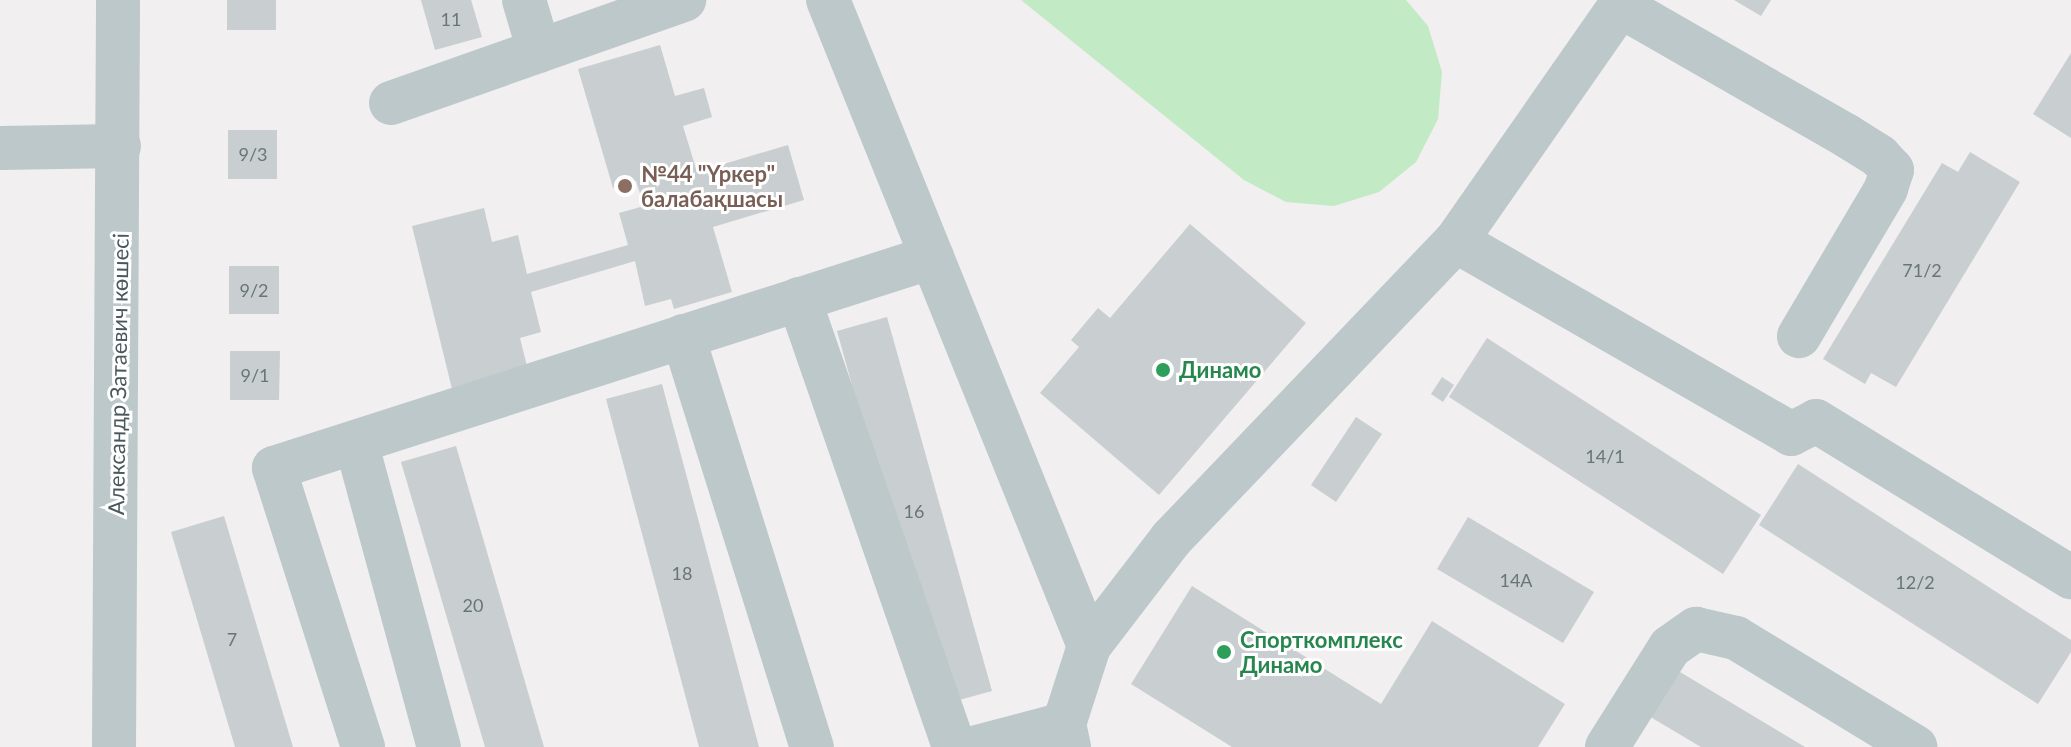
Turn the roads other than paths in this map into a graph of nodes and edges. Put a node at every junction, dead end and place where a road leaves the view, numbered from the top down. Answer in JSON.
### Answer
{"nodes":[{"id":1,"x":118,"y":0,"type":"edge"},
{"id":2,"x":524,"y":0,"type":"edge"},
{"id":3,"x":684,"y":0,"type":"edge"},
{"id":4,"x":828,"y":0,"type":"edge"},
{"id":5,"x":1622,"y":3,"type":"edge"},
{"id":6,"x":539,"y":51,"type":"junction"},
{"id":7,"x":391,"y":103,"type":"dead end"},
{"id":8,"x":119,"y":146,"type":"junction"},
{"id":9,"x":0,"y":148,"type":"edge"},
{"id":10,"x":1456,"y":241,"type":"junction"},
{"id":11,"x":932,"y":257,"type":"junction"},
{"id":12,"x":799,"y":299,"type":"junction"},
{"id":13,"x":683,"y":336,"type":"junction"},
{"id":14,"x":1799,"y":336,"type":"dead end"},
{"id":15,"x":356,"y":442,"type":"junction"},
{"id":16,"x":2071,"y":577,"type":"edge"},
{"id":17,"x":1089,"y":646,"type":"junction"},
{"id":18,"x":1066,"y":735,"type":"edge"},
{"id":19,"x":114,"y":747,"type":"edge"},
{"id":20,"x":363,"y":747,"type":"edge"},
{"id":21,"x":439,"y":747,"type":"edge"},
{"id":22,"x":812,"y":747,"type":"edge"},
{"id":23,"x":954,"y":747,"type":"edge"},
{"id":24,"x":977,"y":747,"type":"edge"},
{"id":25,"x":1607,"y":747,"type":"edge"},
{"id":26,"x":1915,"y":747,"type":"edge"}],
"edges":[{"from":1,"to":8,"type":"street","name":"Александр Затаевич көшесі"},
{"from":2,"to":6,"type":"street"},
{"from":3,"to":6,"type":"street"},
{"from":4,"to":11,"type":"street"},
{"from":5,"to":10,"type":"street"},
{"from":5,"to":14,"type":"street"},
{"from":6,"to":7,"type":"street"},
{"from":8,"to":9,"type":"street"},
{"from":8,"to":19,"type":"street","name":"Александр Затаевич көшесі"},
{"from":10,"to":16,"type":"street"},
{"from":10,"to":17,"type":"street"},
{"from":11,"to":12,"type":"street"},
{"from":11,"to":17,"type":"street"},
{"from":12,"to":13,"type":"street"},
{"from":12,"to":23,"type":"street"},
{"from":13,"to":15,"type":"street"},
{"from":13,"to":22,"type":"street"},
{"from":15,"to":20,"type":"street"},
{"from":15,"to":21,"type":"street"},
{"from":17,"to":18,"type":"street"},
{"from":18,"to":24,"type":"street"},
{"from":25,"to":26,"type":"street"}]}
